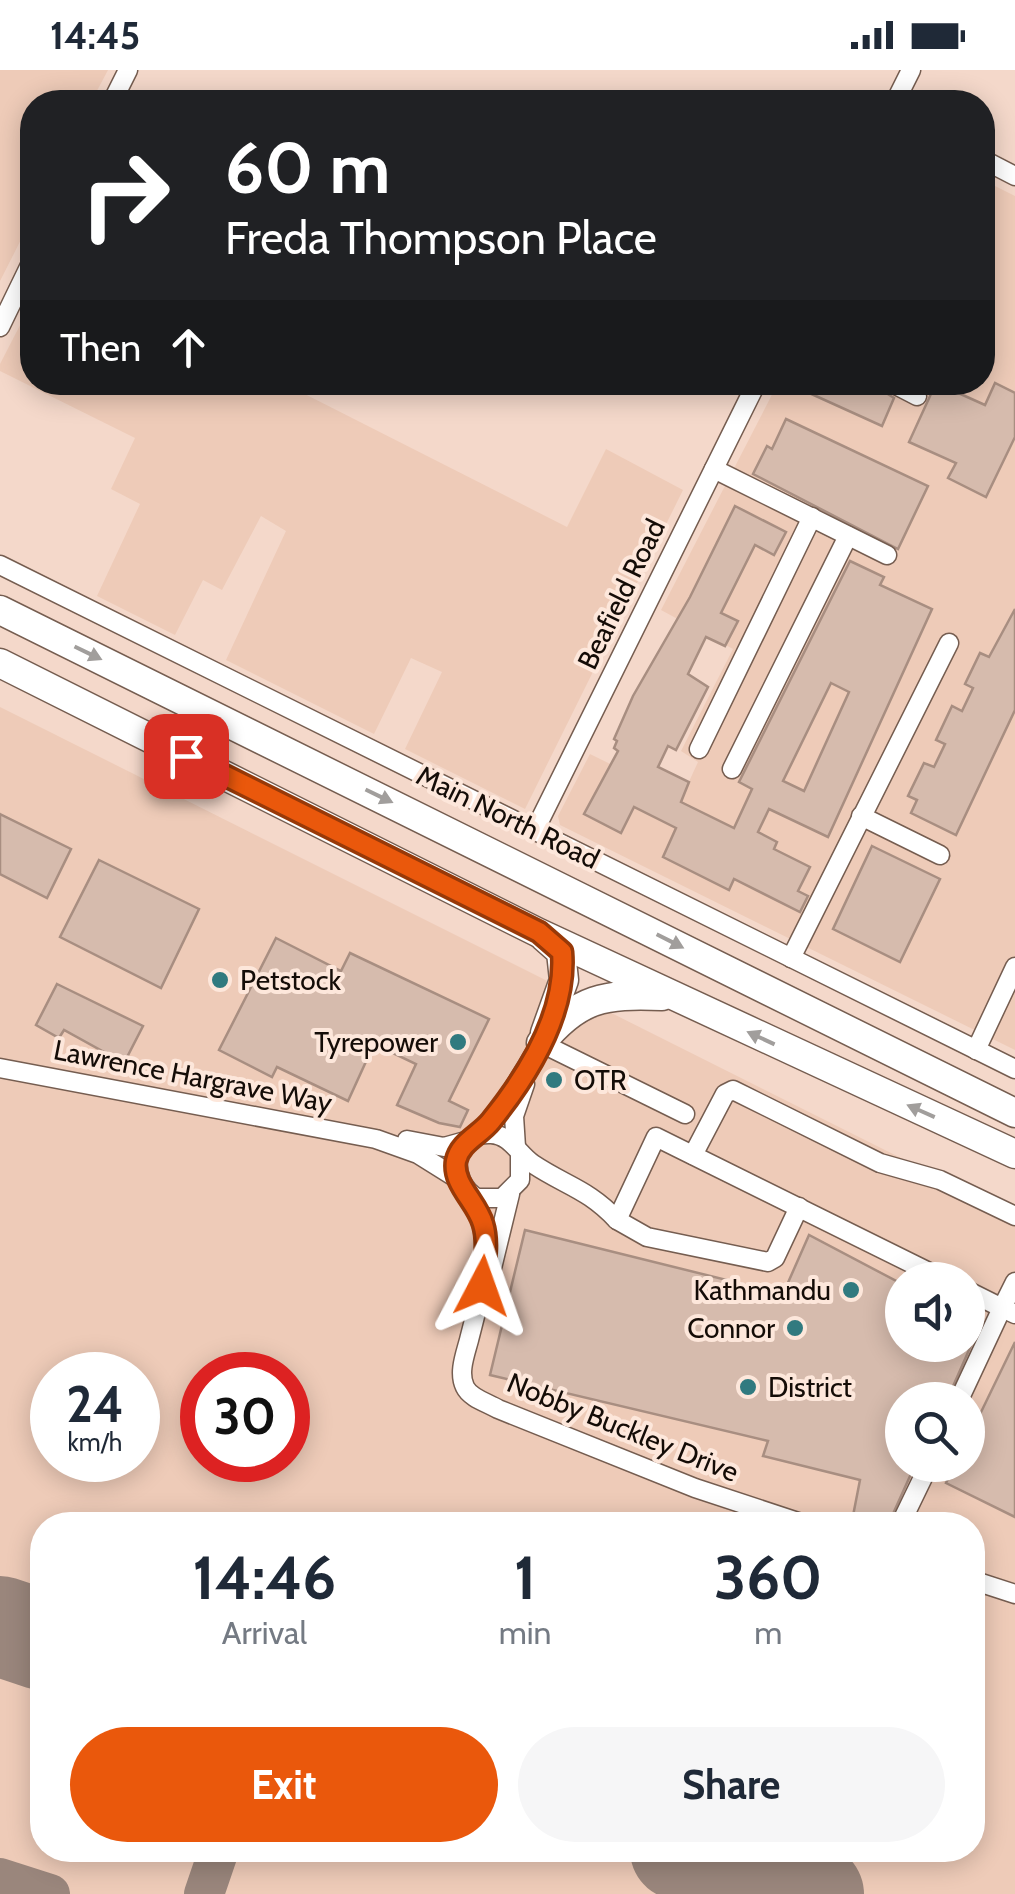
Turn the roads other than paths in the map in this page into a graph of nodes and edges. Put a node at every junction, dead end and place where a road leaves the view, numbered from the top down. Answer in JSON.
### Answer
{"nodes":[{"id":1,"x":20,"y":286,"type":"edge"},
{"id":2,"x":0,"y":327,"type":"edge"},
{"id":3,"x":751,"y":395,"type":"edge"},
{"id":4,"x":714,"y":469,"type":"junction"},
{"id":5,"x":812,"y":517,"type":"junction"},
{"id":6,"x":848,"y":536,"type":"junction"},
{"id":7,"x":887,"y":554,"type":"dead end"},
{"id":8,"x":0,"y":564,"type":"edge"},
{"id":9,"x":0,"y":610,"type":"edge"},
{"id":10,"x":949,"y":643,"type":"dead end"},
{"id":11,"x":0,"y":662,"type":"edge"},
{"id":12,"x":699,"y":749,"type":"dead end"},
{"id":13,"x":732,"y":769,"type":"dead end"},
{"id":14,"x":861,"y":816,"type":"junction"},
{"id":15,"x":535,"y":830,"type":"junction"},
{"id":16,"x":940,"y":855,"type":"dead end"},
{"id":17,"x":539,"y":932,"type":"junction"},
{"id":18,"x":791,"y":958,"type":"junction"},
{"id":19,"x":1015,"y":967,"type":"edge"},
{"id":20,"x":673,"y":996,"type":"junction"},
{"id":21,"x":538,"y":1047,"type":"junction"},
{"id":22,"x":976,"y":1050,"type":"junction"},
{"id":23,"x":0,"y":1068,"type":"edge"},
{"id":24,"x":1015,"y":1069,"type":"edge"},
{"id":25,"x":1015,"y":1113,"type":"edge"},
{"id":26,"x":685,"y":1114,"type":"dead end"},
{"id":27,"x":475,"y":1137,"type":"junction"},
{"id":28,"x":376,"y":1139,"type":"junction"},
{"id":29,"x":518,"y":1151,"type":"junction"},
{"id":30,"x":1015,"y":1154,"type":"edge"},
{"id":31,"x":693,"y":1155,"type":"junction"},
{"id":32,"x":576,"y":1185,"type":"junction"},
{"id":33,"x":463,"y":1186,"type":"junction"},
{"id":34,"x":513,"y":1191,"type":"junction"},
{"id":35,"x":799,"y":1208,"type":"junction"},
{"id":36,"x":1015,"y":1216,"type":"edge"},
{"id":37,"x":617,"y":1220,"type":"junction"},
{"id":38,"x":908,"y":1262,"type":"edge"},
{"id":39,"x":1015,"y":1282,"type":"edge"},
{"id":40,"x":482,"y":1286,"type":"junction"},
{"id":41,"x":985,"y":1299,"type":"edge"},
{"id":42,"x":1009,"y":1311,"type":"edge"},
{"id":43,"x":969,"y":1382,"type":"edge"},
{"id":44,"x":920,"y":1482,"type":"edge"},
{"id":45,"x":767,"y":1512,"type":"edge"},
{"id":46,"x":906,"y":1512,"type":"edge"},
{"id":47,"x":985,"y":1584,"type":"edge"},
{"id":48,"x":1015,"y":1594,"type":"edge"}],
"edges":[{"from":1,"to":2,"type":"street"},
{"from":3,"to":4,"type":"street","name":"Beafield Road"},
{"from":4,"to":5,"type":"street"},
{"from":4,"to":15,"type":"street","name":"Beafield Road"},
{"from":5,"to":6,"type":"street"},
{"from":5,"to":12,"type":"street"},
{"from":6,"to":7,"type":"street"},
{"from":6,"to":13,"type":"street"},
{"from":8,"to":15,"type":"street","name":"Main North Road"},
{"from":9,"to":25,"type":"highway","name":"Main North Road","one_way":true},
{"from":10,"to":14,"type":"street"},
{"from":11,"to":17,"type":"highway"},
{"from":14,"to":16,"type":"street"},
{"from":14,"to":18,"type":"street"},
{"from":15,"to":18,"type":"street","name":"Main North Road"},
{"from":17,"to":20,"type":"highway"},
{"from":17,"to":21,"type":"highway"},
{"from":18,"to":22,"type":"street","name":"Main North Road"},
{"from":19,"to":22,"type":"street"},
{"from":20,"to":21,"type":"highway"},
{"from":30,"to":20,"type":"highway","one_way":true},
{"from":21,"to":26,"type":"street"},
{"from":21,"to":27,"type":"street"},
{"from":21,"to":29,"type":"street"},
{"from":22,"to":24,"type":"street","name":"Main North Road"},
{"from":23,"to":28,"type":"street","name":"Lawrence Hargrave Way"},
{"from":27,"to":28,"type":"street","name":"Lawrence Hargrave Way"},
{"from":27,"to":29,"type":"street"},
{"from":27,"to":33,"type":"street"},
{"from":28,"to":33,"type":"street","name":"Lawrence Hargrave Way"},
{"from":29,"to":32,"type":"street"},
{"from":29,"to":34,"type":"street"},
{"from":31,"to":35,"type":"street"},
{"from":31,"to":36,"type":"street"},
{"from":31,"to":37,"type":"street"},
{"from":32,"to":34,"type":"street"},
{"from":32,"to":37,"type":"street"},
{"from":33,"to":34,"type":"street"},
{"from":33,"to":40,"type":"street","name":"Nobby Buckley Drive"},
{"from":34,"to":40,"type":"street","name":"Nobby Buckley Drive"},
{"from":35,"to":37,"type":"street"},
{"from":35,"to":38,"type":"street"},
{"from":39,"to":42,"type":"street"},
{"from":40,"to":45,"type":"street","name":"Nobby Buckley Drive"},
{"from":41,"to":42,"type":"street"},
{"from":42,"to":43,"type":"street"},
{"from":44,"to":46,"type":"street"},
{"from":47,"to":48,"type":"street"}]}
